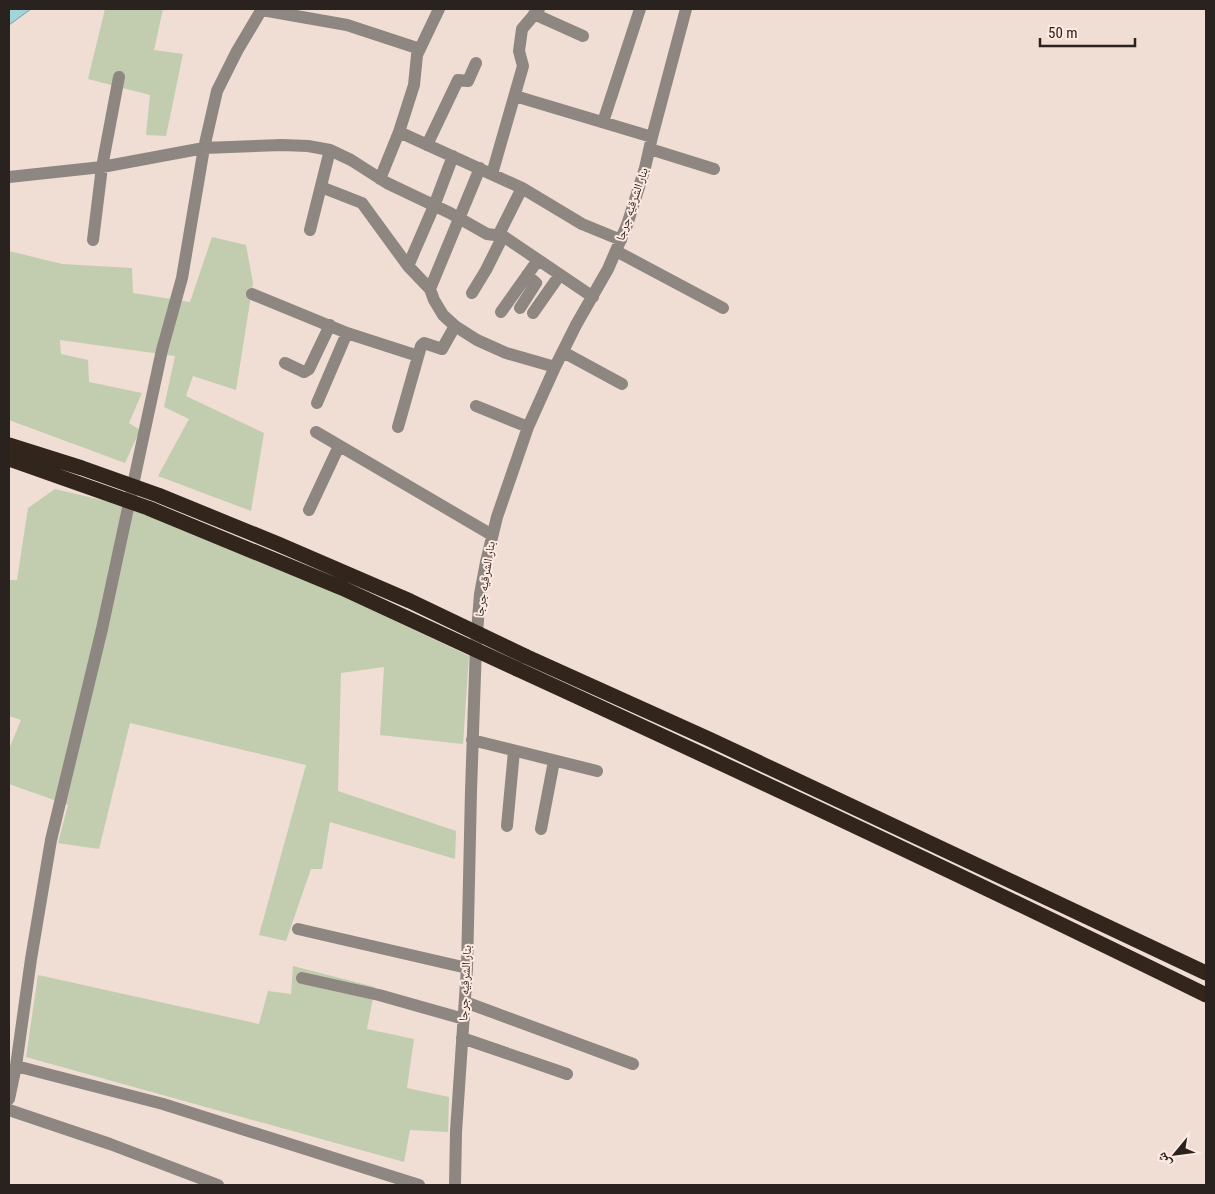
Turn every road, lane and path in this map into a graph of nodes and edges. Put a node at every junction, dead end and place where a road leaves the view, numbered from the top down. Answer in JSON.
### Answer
{"nodes":[{"id":1,"x":439,"y":9,"type":"edge"},
{"id":2,"x":640,"y":9,"type":"edge"},
{"id":3,"x":686,"y":9,"type":"edge"},
{"id":4,"x":262,"y":10,"type":"edge"},
{"id":5,"x":536,"y":12,"type":"edge"},
{"id":6,"x":583,"y":36,"type":"dead end"},
{"id":7,"x":420,"y":49,"type":"junction"},
{"id":8,"x":476,"y":63,"type":"dead end"},
{"id":9,"x":119,"y":77,"type":"dead end"},
{"id":10,"x":515,"y":96,"type":"junction"},
{"id":11,"x":603,"y":122,"type":"junction"},
{"id":12,"x":399,"y":132,"type":"junction"},
{"id":13,"x":651,"y":143,"type":"junction"},
{"id":14,"x":427,"y":145,"type":"junction"},
{"id":15,"x":204,"y":148,"type":"junction"},
{"id":16,"x":330,"y":150,"type":"junction"},
{"id":17,"x":453,"y":156,"type":"junction"},
{"id":18,"x":102,"y":167,"type":"junction"},
{"id":19,"x":714,"y":169,"type":"dead end"},
{"id":20,"x":486,"y":171,"type":"junction"},
{"id":21,"x":9,"y":177,"type":"edge"},
{"id":22,"x":380,"y":179,"type":"junction"},
{"id":23,"x":321,"y":187,"type":"junction"},
{"id":24,"x":522,"y":188,"type":"junction"},
{"id":25,"x":434,"y":206,"type":"junction"},
{"id":26,"x":459,"y":220,"type":"junction"},
{"id":27,"x":310,"y":230,"type":"dead end"},
{"id":28,"x":501,"y":235,"type":"junction"},
{"id":29,"x":93,"y":240,"type":"dead end"},
{"id":30,"x":618,"y":246,"type":"junction"},
{"id":31,"x":538,"y":260,"type":"junction"},
{"id":32,"x":408,"y":266,"type":"junction"},
{"id":33,"x":528,"y":275,"type":"junction"},
{"id":34,"x":559,"y":276,"type":"junction"},
{"id":35,"x":430,"y":289,"type":"junction"},
{"id":36,"x":472,"y":293,"type":"dead end"},
{"id":37,"x":252,"y":294,"type":"dead end"},
{"id":38,"x":593,"y":297,"type":"junction"},
{"id":39,"x":520,"y":308,"type":"dead end"},
{"id":40,"x":723,"y":308,"type":"dead end"},
{"id":41,"x":501,"y":312,"type":"dead end"},
{"id":42,"x":534,"y":313,"type":"dead end"},
{"id":43,"x":330,"y":325,"type":"junction"},
{"id":44,"x":455,"y":326,"type":"junction"},
{"id":45,"x":347,"y":333,"type":"junction"},
{"id":46,"x":563,"y":352,"type":"junction"},
{"id":47,"x":418,"y":356,"type":"junction"},
{"id":48,"x":285,"y":363,"type":"dead end"},
{"id":49,"x":555,"y":367,"type":"junction"},
{"id":50,"x":622,"y":384,"type":"dead end"},
{"id":51,"x":317,"y":403,"type":"dead end"},
{"id":52,"x":476,"y":406,"type":"dead end"},
{"id":53,"x":398,"y":427,"type":"dead end"},
{"id":54,"x":528,"y":427,"type":"junction"},
{"id":55,"x":316,"y":432,"type":"dead end"},
{"id":56,"x":9,"y":445,"type":"edge"},
{"id":57,"x":339,"y":446,"type":"junction"},
{"id":58,"x":9,"y":459,"type":"edge"},
{"id":59,"x":309,"y":510,"type":"dead end"},
{"id":60,"x":492,"y":535,"type":"junction"},
{"id":61,"x":521,"y":662,"type":"junction"},
{"id":62,"x":472,"y":740,"type":"junction"},
{"id":63,"x":514,"y":751,"type":"junction"},
{"id":64,"x":554,"y":761,"type":"junction"},
{"id":65,"x":597,"y":771,"type":"dead end"},
{"id":66,"x":507,"y":826,"type":"dead end"},
{"id":67,"x":541,"y":829,"type":"dead end"},
{"id":68,"x":298,"y":928,"type":"dead end"},
{"id":69,"x":467,"y":968,"type":"junction"},
{"id":70,"x":1206,"y":973,"type":"edge"},
{"id":71,"x":302,"y":978,"type":"dead end"},
{"id":72,"x":1206,"y":995,"type":"edge"},
{"id":73,"x":465,"y":1002,"type":"junction"},
{"id":74,"x":464,"y":1019,"type":"junction"},
{"id":75,"x":462,"y":1038,"type":"junction"},
{"id":76,"x":633,"y":1064,"type":"dead end"},
{"id":77,"x":16,"y":1066,"type":"junction"},
{"id":78,"x":567,"y":1074,"type":"dead end"},
{"id":79,"x":9,"y":1099,"type":"edge"},
{"id":80,"x":9,"y":1110,"type":"edge"},
{"id":81,"x":218,"y":1185,"type":"edge"},
{"id":82,"x":419,"y":1185,"type":"edge"},
{"id":83,"x":455,"y":1185,"type":"edge"}],
"edges":[{"from":1,"to":7,"type":"street"},
{"from":2,"to":11,"type":"street"},
{"from":3,"to":13,"type":"street","name":"بنار الشرقيه جرجا"},
{"from":4,"to":7,"type":"street"},
{"from":4,"to":15,"type":"street"},
{"from":5,"to":6,"type":"street"},
{"from":5,"to":10,"type":"street"},
{"from":7,"to":12,"type":"street"},
{"from":8,"to":14,"type":"street"},
{"from":9,"to":18,"type":"street"},
{"from":10,"to":11,"type":"street"},
{"from":10,"to":20,"type":"street"},
{"from":11,"to":13,"type":"street"},
{"from":12,"to":14,"type":"street"},
{"from":12,"to":22,"type":"street"},
{"from":13,"to":19,"type":"street"},
{"from":13,"to":30,"type":"street","name":"بنار الشرقيه جرجا"},
{"from":14,"to":17,"type":"street"},
{"from":15,"to":16,"type":"street"},
{"from":15,"to":18,"type":"street"},
{"from":15,"to":77,"type":"street"},
{"from":16,"to":22,"type":"street"},
{"from":16,"to":23,"type":"street"},
{"from":17,"to":20,"type":"street"},
{"from":17,"to":25,"type":"street"},
{"from":18,"to":21,"type":"street"},
{"from":18,"to":29,"type":"street"},
{"from":20,"to":24,"type":"street"},
{"from":20,"to":26,"type":"street"},
{"from":22,"to":25,"type":"street"},
{"from":23,"to":27,"type":"street"},
{"from":23,"to":32,"type":"street"},
{"from":24,"to":28,"type":"street"},
{"from":24,"to":30,"type":"street"},
{"from":25,"to":26,"type":"street"},
{"from":25,"to":32,"type":"street"},
{"from":26,"to":28,"type":"street"},
{"from":26,"to":35,"type":"street"},
{"from":28,"to":31,"type":"street"},
{"from":28,"to":36,"type":"street"},
{"from":30,"to":38,"type":"street","name":"بنار الشرقيه جرجا"},
{"from":30,"to":40,"type":"street"},
{"from":31,"to":33,"type":"street"},
{"from":31,"to":34,"type":"street"},
{"from":32,"to":35,"type":"street"},
{"from":33,"to":39,"type":"street"},
{"from":33,"to":41,"type":"street"},
{"from":34,"to":38,"type":"street"},
{"from":34,"to":42,"type":"street"},
{"from":35,"to":44,"type":"street"},
{"from":37,"to":43,"type":"street"},
{"from":38,"to":46,"type":"street","name":"بنار الشرقيه جرجا"},
{"from":43,"to":45,"type":"street"},
{"from":43,"to":48,"type":"street"},
{"from":44,"to":47,"type":"street"},
{"from":44,"to":49,"type":"street"},
{"from":45,"to":47,"type":"street"},
{"from":45,"to":51,"type":"street"},
{"from":46,"to":49,"type":"street","name":"بنار الشرقيه جرجا"},
{"from":46,"to":50,"type":"street"},
{"from":47,"to":53,"type":"street"},
{"from":49,"to":54,"type":"street","name":"بنار الشرقيه جرجا"},
{"from":52,"to":54,"type":"street"},
{"from":54,"to":60,"type":"street","name":"بنار الشرقيه جرجا"},
{"from":55,"to":57,"type":"street"},
{"from":56,"to":61,"type":"highway","bridge":true},
{"from":57,"to":59,"type":"street"},
{"from":57,"to":60,"type":"street"},
{"from":58,"to":61,"type":"highway","bridge":true},
{"from":60,"to":62,"type":"street","name":"بنار الشرقيه جرجا"},
{"from":61,"to":70,"type":"highway"},
{"from":61,"to":72,"type":"highway"},
{"from":62,"to":63,"type":"street"},
{"from":62,"to":69,"type":"street","name":"بنار الشرقيه جرجا"},
{"from":63,"to":64,"type":"street"},
{"from":63,"to":66,"type":"street"},
{"from":64,"to":65,"type":"street"},
{"from":64,"to":67,"type":"street"},
{"from":68,"to":69,"type":"street"},
{"from":69,"to":73,"type":"street","name":"بنار الشرقيه جرجا"},
{"from":71,"to":74,"type":"street"},
{"from":73,"to":74,"type":"street","name":"بنار الشرقيه جرجا"},
{"from":73,"to":76,"type":"street"},
{"from":74,"to":75,"type":"street","name":"بنار الشرقيه جرجا"},
{"from":75,"to":78,"type":"street"},
{"from":75,"to":83,"type":"street","name":"بنار الشرقيه جرجا"},
{"from":77,"to":79,"type":"street"},
{"from":77,"to":82,"type":"street"},
{"from":80,"to":81,"type":"street"}]}
